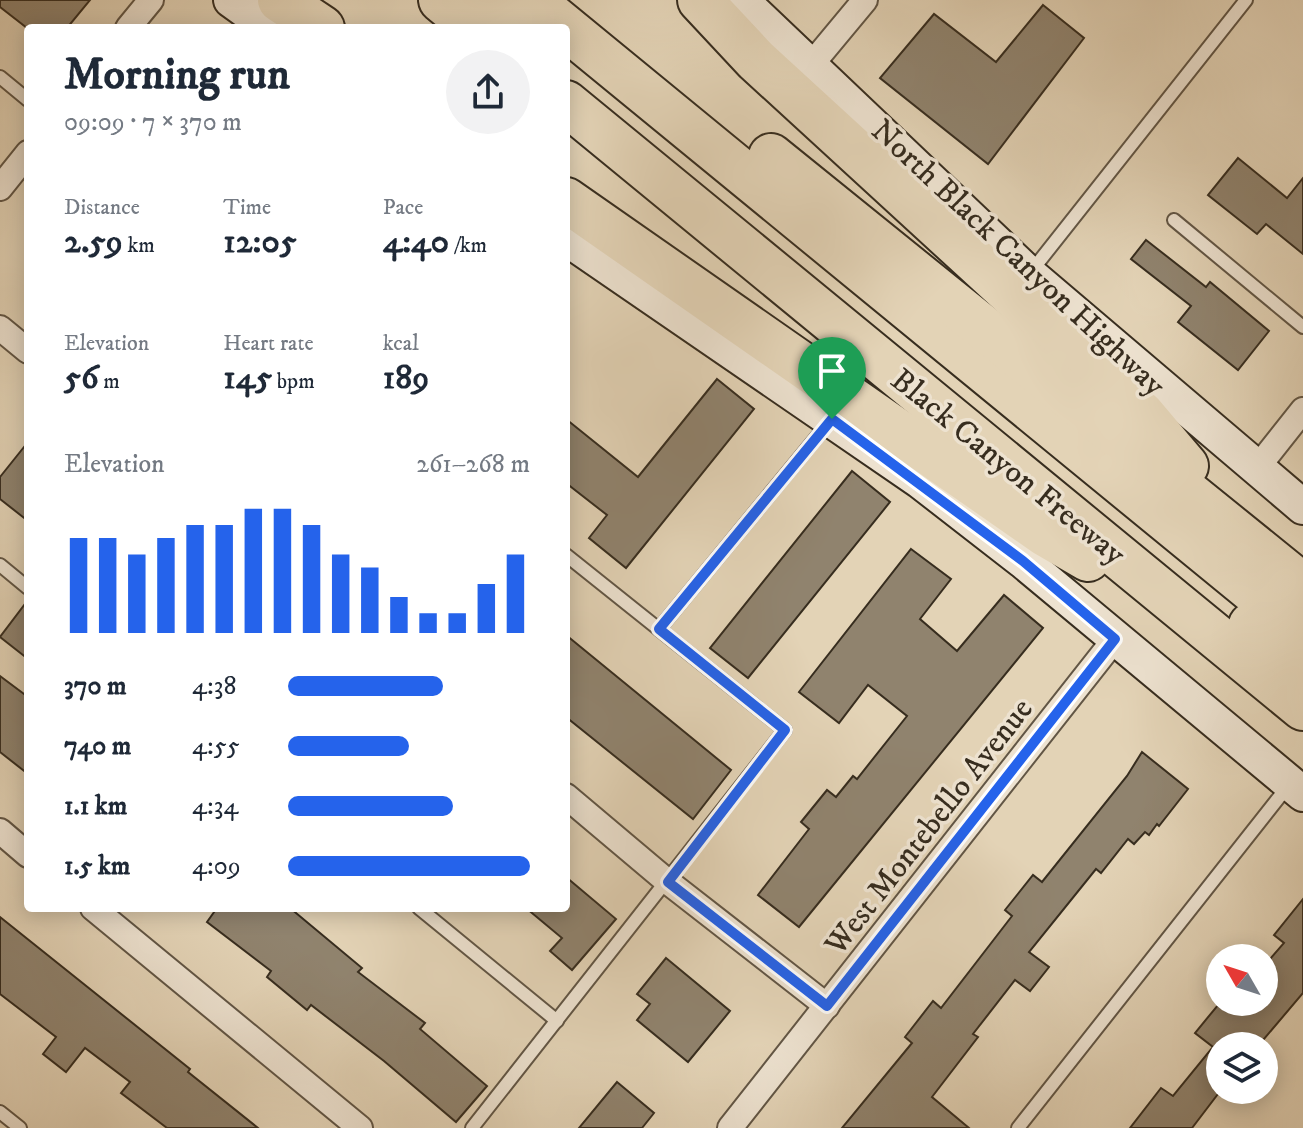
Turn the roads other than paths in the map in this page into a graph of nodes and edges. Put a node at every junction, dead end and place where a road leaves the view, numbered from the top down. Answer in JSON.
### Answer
{"nodes":[{"id":1,"x":151,"y":0,"type":"edge"},
{"id":2,"x":231,"y":0,"type":"edge"},
{"id":3,"x":280,"y":0,"type":"edge"},
{"id":4,"x":441,"y":0,"type":"edge"},
{"id":5,"x":491,"y":0,"type":"edge"},
{"id":6,"x":532,"y":0,"type":"edge"},
{"id":7,"x":580,"y":0,"type":"edge"},
{"id":8,"x":700,"y":0,"type":"edge"},
{"id":9,"x":741,"y":0,"type":"edge"},
{"id":10,"x":865,"y":0,"type":"edge"},
{"id":11,"x":1246,"y":0,"type":"edge"},
{"id":12,"x":131,"y":24,"type":"edge"},
{"id":13,"x":264,"y":24,"type":"edge"},
{"id":14,"x":316,"y":24,"type":"edge"},
{"id":15,"x":470,"y":24,"type":"edge"},
{"id":16,"x":520,"y":24,"type":"edge"},
{"id":17,"x":561,"y":24,"type":"edge"},
{"id":18,"x":570,"y":31,"type":"edge"},
{"id":19,"x":570,"y":64,"type":"edge"},
{"id":20,"x":811,"y":65,"type":"junction"},
{"id":21,"x":0,"y":77,"type":"edge"},
{"id":22,"x":24,"y":97,"type":"edge"},
{"id":23,"x":570,"y":106,"type":"edge"},
{"id":24,"x":24,"y":158,"type":"edge"},
{"id":25,"x":0,"y":188,"type":"edge"},
{"id":26,"x":570,"y":203,"type":"edge"},
{"id":27,"x":1174,"y":220,"type":"dead end"},
{"id":28,"x":570,"y":241,"type":"edge"},
{"id":29,"x":1029,"y":274,"type":"junction"},
{"id":30,"x":1303,"y":327,"type":"edge"},
{"id":31,"x":0,"y":328,"type":"edge"},
{"id":32,"x":24,"y":348,"type":"edge"},
{"id":33,"x":1303,"y":410,"type":"edge"},
{"id":34,"x":832,"y":419,"type":"junction"},
{"id":35,"x":1257,"y":468,"type":"junction"},
{"id":36,"x":1303,"y":507,"type":"edge"},
{"id":37,"x":1252,"y":545,"type":"junction"},
{"id":38,"x":570,"y":558,"type":"edge"},
{"id":39,"x":0,"y":565,"type":"edge"},
{"id":40,"x":24,"y":585,"type":"edge"},
{"id":41,"x":1303,"y":586,"type":"edge"},
{"id":42,"x":1192,"y":616,"type":"junction"},
{"id":43,"x":659,"y":629,"type":"junction"},
{"id":44,"x":1303,"y":632,"type":"edge"},
{"id":45,"x":1115,"y":639,"type":"junction"},
{"id":46,"x":1303,"y":668,"type":"edge"},
{"id":47,"x":1303,"y":708,"type":"edge"},
{"id":48,"x":1296,"y":789,"type":"edge"},
{"id":49,"x":570,"y":799,"type":"edge"},
{"id":50,"x":0,"y":831,"type":"edge"},
{"id":51,"x":24,"y":852,"type":"edge"},
{"id":52,"x":668,"y":882,"type":"junction"},
{"id":53,"x":98,"y":912,"type":"edge"},
{"id":54,"x":424,"y":912,"type":"edge"},
{"id":55,"x":827,"y":1006,"type":"junction"},
{"id":56,"x":557,"y":1021,"type":"junction"},
{"id":57,"x":0,"y":1112,"type":"edge"},
{"id":58,"x":20,"y":1128,"type":"edge"},
{"id":59,"x":360,"y":1128,"type":"edge"},
{"id":60,"x":472,"y":1128,"type":"edge"},
{"id":61,"x":730,"y":1128,"type":"edge"},
{"id":62,"x":1018,"y":1128,"type":"edge"}],
"edges":[{"from":1,"to":12,"type":"street"},
{"from":2,"to":13,"type":"main road"},
{"from":3,"to":14,"type":"highway"},
{"from":4,"to":15,"type":"highway"},
{"from":5,"to":16,"type":"highway"},
{"from":6,"to":17,"type":"highway"},
{"from":7,"to":37,"type":"highway"},
{"from":8,"to":37,"type":"highway"},
{"from":9,"to":20,"type":"main road","name":"North Black Canyon Highway"},
{"from":10,"to":20,"type":"street"},
{"from":11,"to":29,"type":"lane"},
{"from":18,"to":44,"type":"highway"},
{"from":19,"to":46,"type":"highway"},
{"from":20,"to":29,"type":"main road","name":"North Black Canyon Highway"},
{"from":21,"to":22,"type":"lane"},
{"from":23,"to":42,"type":"highway","name":"Black Canyon Freeway"},
{"from":24,"to":25,"type":"street"},
{"from":26,"to":42,"type":"highway"},
{"from":27,"to":30,"type":"lane"},
{"from":28,"to":34,"type":"main road"},
{"from":29,"to":35,"type":"main road","name":"North Black Canyon Highway"},
{"from":31,"to":32,"type":"street"},
{"from":33,"to":35,"type":"street"},
{"from":34,"to":43,"type":"lane"},
{"from":34,"to":45,"type":"main road"},
{"from":35,"to":36,"type":"main road","name":"North Black Canyon Highway"},
{"from":37,"to":41,"type":"highway"},
{"from":38,"to":43,"type":"lane"},
{"from":39,"to":40,"type":"lane"},
{"from":42,"to":47,"type":"highway","name":"Black Canyon Freeway"},
{"from":43,"to":52,"type":"lane"},
{"from":45,"to":48,"type":"main road"},
{"from":45,"to":55,"type":"street","name":"West Montebello Avenue"},
{"from":48,"to":62,"type":"lane"},
{"from":49,"to":52,"type":"street"},
{"from":50,"to":51,"type":"street"},
{"from":52,"to":55,"type":"street"},
{"from":52,"to":56,"type":"lane"},
{"from":53,"to":59,"type":"street"},
{"from":54,"to":56,"type":"lane"},
{"from":55,"to":61,"type":"street","name":"West Montebello Avenue"},
{"from":56,"to":60,"type":"lane"},
{"from":57,"to":58,"type":"lane"}]}
